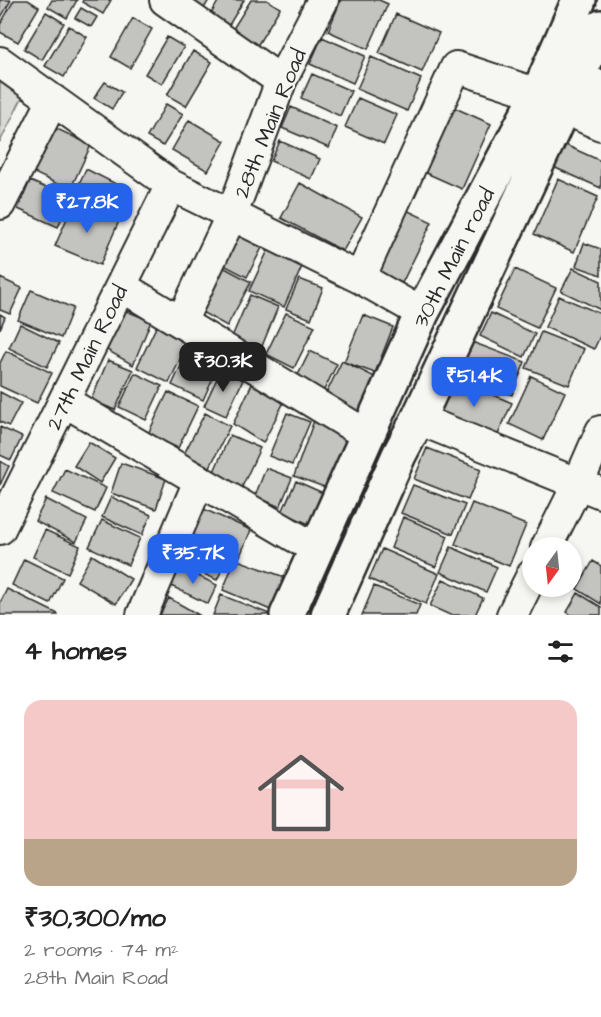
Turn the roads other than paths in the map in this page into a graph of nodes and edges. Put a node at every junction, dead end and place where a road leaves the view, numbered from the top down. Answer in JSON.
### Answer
{"nodes":[{"id":1,"x":165,"y":0,"type":"edge"},
{"id":2,"x":323,"y":0,"type":"edge"},
{"id":3,"x":579,"y":0,"type":"edge"},
{"id":4,"x":601,"y":27,"type":"edge"},
{"id":5,"x":0,"y":62,"type":"edge"},
{"id":6,"x":281,"y":81,"type":"junction"},
{"id":7,"x":53,"y":100,"type":"junction"},
{"id":8,"x":581,"y":101,"type":"edge"},
{"id":9,"x":171,"y":185,"type":"junction"},
{"id":10,"x":0,"y":204,"type":"edge"},
{"id":11,"x":232,"y":214,"type":"junction"},
{"id":12,"x":360,"y":278,"type":"junction"},
{"id":13,"x":121,"y":286,"type":"junction"},
{"id":14,"x":422,"y":313,"type":"junction"},
{"id":15,"x":181,"y":322,"type":"junction"},
{"id":16,"x":64,"y":401,"type":"junction"},
{"id":17,"x":418,"y":419,"type":"junction"},
{"id":18,"x":601,"y":431,"type":"edge"},
{"id":19,"x":367,"y":435,"type":"junction"},
{"id":20,"x":200,"y":481,"type":"junction"},
{"id":21,"x":590,"y":489,"type":"edge"},
{"id":22,"x":0,"y":529,"type":"edge"},
{"id":23,"x":554,"y":537,"type":"edge"},
{"id":24,"x":316,"y":549,"type":"junction"},
{"id":25,"x":522,"y":594,"type":"edge"},
{"id":26,"x":142,"y":615,"type":"edge"},
{"id":27,"x":287,"y":615,"type":"edge"},
{"id":28,"x":328,"y":615,"type":"edge"},
{"id":29,"x":512,"y":615,"type":"edge"}],
"edges":[{"from":1,"to":6,"type":"street"},
{"from":2,"to":6,"type":"street","name":"28th Main Road"},
{"from":3,"to":8,"type":"main road","name":"30th Main road"},
{"from":4,"to":8,"type":"main road","name":"30th Main road"},
{"from":5,"to":7,"type":"street"},
{"from":6,"to":11,"type":"street","name":"28th Main Road"},
{"from":7,"to":9,"type":"street"},
{"from":7,"to":10,"type":"street"},
{"from":8,"to":12,"type":"street"},
{"from":8,"to":14,"type":"main road","name":"30th Main road"},
{"from":8,"to":17,"type":"main road","name":"30th Main road"},
{"from":9,"to":11,"type":"street"},
{"from":9,"to":13,"type":"street","name":"27th Main Road"},
{"from":11,"to":12,"type":"street"},
{"from":11,"to":15,"type":"street","name":"28th Main Road"},
{"from":12,"to":14,"type":"street"},
{"from":13,"to":15,"type":"street"},
{"from":13,"to":16,"type":"street","name":"27th Main Road"},
{"from":14,"to":19,"type":"main road","name":"30th Main road"},
{"from":15,"to":19,"type":"street"},
{"from":16,"to":20,"type":"street"},
{"from":16,"to":22,"type":"street","name":"27th Main Road"},
{"from":17,"to":21,"type":"street"},
{"from":17,"to":28,"type":"main road","name":"30th Main road"},
{"from":18,"to":21,"type":"street"},
{"from":19,"to":24,"type":"main road","name":"30th Main road"},
{"from":20,"to":24,"type":"street"},
{"from":20,"to":26,"type":"street"},
{"from":21,"to":23,"type":"street"},
{"from":24,"to":27,"type":"main road","name":"30th Main road"},
{"from":25,"to":29,"type":"street"}]}
